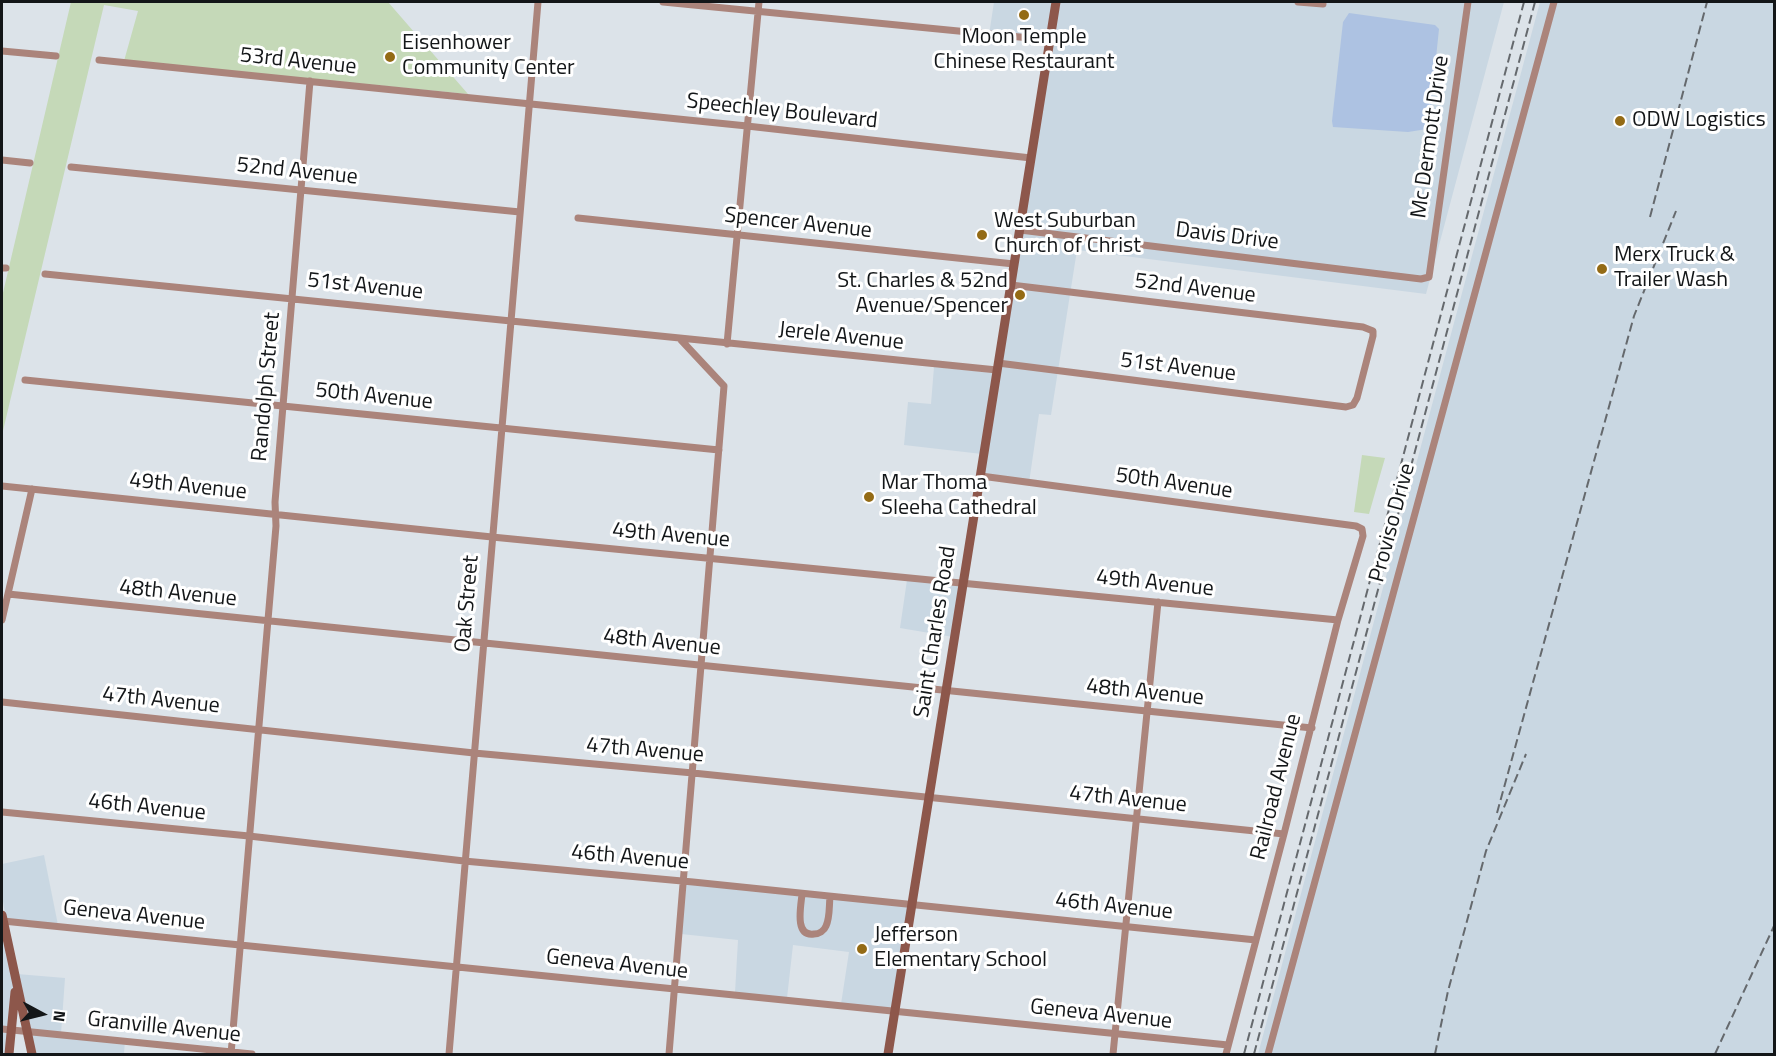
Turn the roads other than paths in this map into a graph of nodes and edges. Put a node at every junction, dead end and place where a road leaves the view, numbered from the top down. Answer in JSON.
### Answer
{"nodes":[{"id":1,"x":538,"y":2,"type":"edge"},
{"id":2,"x":663,"y":2,"type":"edge"},
{"id":3,"x":759,"y":2,"type":"edge"},
{"id":4,"x":1056,"y":2,"type":"edge"},
{"id":5,"x":1298,"y":2,"type":"edge"},
{"id":6,"x":1468,"y":2,"type":"edge"},
{"id":7,"x":1554,"y":2,"type":"edge"},
{"id":8,"x":1323,"y":4,"type":"dead end"},
{"id":9,"x":758,"y":11,"type":"junction"},
{"id":10,"x":1050,"y":40,"type":"junction"},
{"id":11,"x":2,"y":51,"type":"edge"},
{"id":12,"x":56,"y":56,"type":"dead end"},
{"id":13,"x":99,"y":60,"type":"dead end"},
{"id":14,"x":310,"y":81,"type":"junction"},
{"id":15,"x":529,"y":103,"type":"junction"},
{"id":16,"x":747,"y":126,"type":"junction"},
{"id":17,"x":1031,"y":158,"type":"junction"},
{"id":18,"x":2,"y":160,"type":"edge"},
{"id":19,"x":30,"y":163,"type":"dead end"},
{"id":20,"x":71,"y":167,"type":"dead end"},
{"id":21,"x":302,"y":190,"type":"junction"},
{"id":22,"x":520,"y":212,"type":"junction"},
{"id":23,"x":578,"y":218,"type":"dead end"},
{"id":24,"x":1020,"y":230,"type":"junction"},
{"id":25,"x":738,"y":235,"type":"junction"},
{"id":26,"x":1014,"y":264,"type":"junction"},
{"id":27,"x":45,"y":274,"type":"dead end"},
{"id":28,"x":1429,"y":277,"type":"joint"},
{"id":29,"x":1011,"y":285,"type":"junction"},
{"id":30,"x":293,"y":297,"type":"junction"},
{"id":31,"x":510,"y":321,"type":"junction"},
{"id":32,"x":681,"y":340,"type":"junction"},
{"id":33,"x":728,"y":344,"type":"junction"},
{"id":34,"x":998,"y":367,"type":"junction"},
{"id":35,"x":25,"y":380,"type":"dead end"},
{"id":36,"x":284,"y":405,"type":"junction"},
{"id":37,"x":1353,"y":405,"type":"joint"},
{"id":38,"x":501,"y":429,"type":"junction"},
{"id":39,"x":719,"y":450,"type":"junction"},
{"id":40,"x":981,"y":476,"type":"junction"},
{"id":41,"x":2,"y":486,"type":"edge"},
{"id":42,"x":32,"y":489,"type":"junction"},
{"id":43,"x":276,"y":514,"type":"junction"},
{"id":44,"x":1362,"y":530,"type":"joint"},
{"id":45,"x":492,"y":537,"type":"junction"},
{"id":46,"x":711,"y":558,"type":"junction"},
{"id":47,"x":963,"y":583,"type":"junction"},
{"id":48,"x":8,"y":594,"type":"junction"},
{"id":49,"x":1158,"y":602,"type":"junction"},
{"id":50,"x":2,"y":620,"type":"edge"},
{"id":51,"x":1338,"y":620,"type":"junction"},
{"id":52,"x":268,"y":621,"type":"junction"},
{"id":53,"x":483,"y":643,"type":"junction"},
{"id":54,"x":702,"y":665,"type":"junction"},
{"id":55,"x":946,"y":692,"type":"junction"},
{"id":56,"x":2,"y":702,"type":"edge"},
{"id":57,"x":1146,"y":711,"type":"junction"},
{"id":58,"x":1312,"y":728,"type":"junction"},
{"id":59,"x":259,"y":729,"type":"junction"},
{"id":60,"x":474,"y":753,"type":"junction"},
{"id":61,"x":693,"y":773,"type":"junction"},
{"id":62,"x":929,"y":797,"type":"junction"},
{"id":63,"x":2,"y":812,"type":"edge"},
{"id":64,"x":1136,"y":819,"type":"junction"},
{"id":65,"x":1284,"y":834,"type":"junction"},
{"id":66,"x":249,"y":836,"type":"junction"},
{"id":67,"x":464,"y":861,"type":"junction"},
{"id":68,"x":684,"y":881,"type":"junction"},
{"id":69,"x":802,"y":894,"type":"junction"},
{"id":70,"x":830,"y":897,"type":"junction"},
{"id":71,"x":912,"y":905,"type":"junction"},
{"id":72,"x":2,"y":918,"type":"edge"},
{"id":73,"x":1125,"y":926,"type":"junction"},
{"id":74,"x":1256,"y":939,"type":"junction"},
{"id":75,"x":240,"y":945,"type":"junction"},
{"id":76,"x":456,"y":966,"type":"junction"},
{"id":77,"x":16,"y":984,"type":"junction"},
{"id":78,"x":674,"y":989,"type":"junction"},
{"id":79,"x":894,"y":1012,"type":"junction"},
{"id":80,"x":7,"y":1030,"type":"edge"},
{"id":81,"x":27,"y":1032,"type":"junction"},
{"id":82,"x":1115,"y":1035,"type":"junction"},
{"id":83,"x":1228,"y":1045,"type":"junction"},
{"id":84,"x":231,"y":1053,"type":"edge"},
{"id":85,"x":9,"y":1054,"type":"edge"},
{"id":86,"x":32,"y":1054,"type":"edge"},
{"id":87,"x":252,"y":1054,"type":"edge"},
{"id":88,"x":448,"y":1054,"type":"edge"},
{"id":89,"x":669,"y":1054,"type":"edge"},
{"id":90,"x":888,"y":1054,"type":"edge"},
{"id":91,"x":1113,"y":1054,"type":"edge"},
{"id":92,"x":1226,"y":1054,"type":"edge"},
{"id":93,"x":1268,"y":1054,"type":"edge"}],
"edges":[{"from":1,"to":15,"type":"street","name":"Oak Street"},
{"from":2,"to":9,"type":"street"},
{"from":3,"to":9,"type":"street"},
{"from":4,"to":10,"type":"main road","name":"Saint Charles Road"},
{"from":5,"to":8,"type":"street"},
{"from":6,"to":28,"type":"street","name":"Mc Dermott Drive"},
{"from":7,"to":93,"type":"street","name":"Proviso Drive"},
{"from":9,"to":10,"type":"street"},
{"from":9,"to":16,"type":"street"},
{"from":10,"to":17,"type":"main road","name":"Saint Charles Road"},
{"from":11,"to":12,"type":"street"},
{"from":13,"to":14,"type":"street","name":"53rd Avenue"},
{"from":14,"to":15,"type":"street","name":"53rd Avenue"},
{"from":14,"to":21,"type":"street","name":"Randolph Street"},
{"from":15,"to":16,"type":"street","name":"Speechley Boulevard"},
{"from":15,"to":22,"type":"street","name":"Oak Street"},
{"from":16,"to":17,"type":"street","name":"Speechley Boulevard"},
{"from":16,"to":25,"type":"street"},
{"from":17,"to":24,"type":"main road","name":"Saint Charles Road"},
{"from":18,"to":19,"type":"street"},
{"from":20,"to":21,"type":"street","name":"52nd Avenue"},
{"from":21,"to":22,"type":"street","name":"52nd Avenue"},
{"from":21,"to":30,"type":"street","name":"Randolph Street"},
{"from":22,"to":31,"type":"street","name":"Oak Street"},
{"from":23,"to":25,"type":"street","name":"Spencer Avenue"},
{"from":24,"to":26,"type":"main road","name":"Saint Charles Road"},
{"from":24,"to":28,"type":"street","name":"Davis Drive"},
{"from":25,"to":26,"type":"street","name":"Spencer Avenue"},
{"from":25,"to":33,"type":"street"},
{"from":26,"to":29,"type":"main road","name":"Saint Charles Road"},
{"from":27,"to":30,"type":"street","name":"51st Avenue"},
{"from":29,"to":34,"type":"main road","name":"Saint Charles Road"},
{"from":29,"to":37,"type":"street","name":"52nd Avenue"},
{"from":30,"to":31,"type":"street","name":"51st Avenue"},
{"from":30,"to":36,"type":"street","name":"Randolph Street"},
{"from":31,"to":32,"type":"street","name":"51st Avenue"},
{"from":31,"to":38,"type":"street","name":"Oak Street"},
{"from":32,"to":33,"type":"street","name":"Jerele Avenue"},
{"from":32,"to":39,"type":"street"},
{"from":33,"to":34,"type":"street","name":"Jerele Avenue"},
{"from":34,"to":37,"type":"street","name":"51st Avenue"},
{"from":34,"to":40,"type":"main road","name":"Saint Charles Road"},
{"from":35,"to":36,"type":"street","name":"50th Avenue"},
{"from":36,"to":38,"type":"street","name":"50th Avenue"},
{"from":36,"to":43,"type":"street","name":"Randolph Street"},
{"from":38,"to":39,"type":"street","name":"50th Avenue"},
{"from":38,"to":45,"type":"street","name":"Oak Street"},
{"from":39,"to":46,"type":"street"},
{"from":40,"to":44,"type":"street","name":"50th Avenue"},
{"from":40,"to":47,"type":"main road","name":"Saint Charles Road"},
{"from":41,"to":42,"type":"street","name":"49th Avenue"},
{"from":42,"to":43,"type":"street","name":"49th Avenue"},
{"from":42,"to":48,"type":"street"},
{"from":43,"to":45,"type":"street","name":"49th Avenue"},
{"from":43,"to":52,"type":"street","name":"Randolph Street"},
{"from":44,"to":51,"type":"street","name":"Railroad Avenue"},
{"from":45,"to":46,"type":"street","name":"49th Avenue"},
{"from":45,"to":53,"type":"street","name":"Oak Street"},
{"from":46,"to":47,"type":"street","name":"49th Avenue"},
{"from":46,"to":54,"type":"street"},
{"from":47,"to":49,"type":"street","name":"49th Avenue"},
{"from":47,"to":55,"type":"main road","name":"Saint Charles Road"},
{"from":48,"to":50,"type":"street"},
{"from":48,"to":52,"type":"street","name":"48th Avenue"},
{"from":49,"to":51,"type":"street","name":"49th Avenue"},
{"from":49,"to":57,"type":"street"},
{"from":51,"to":58,"type":"street","name":"Railroad Avenue"},
{"from":52,"to":53,"type":"street","name":"48th Avenue"},
{"from":52,"to":59,"type":"street","name":"Randolph Street"},
{"from":53,"to":54,"type":"street","name":"48th Avenue"},
{"from":53,"to":60,"type":"street","name":"Oak Street"},
{"from":54,"to":55,"type":"street","name":"48th Avenue"},
{"from":54,"to":61,"type":"street"},
{"from":55,"to":57,"type":"street","name":"48th Avenue"},
{"from":55,"to":62,"type":"main road","name":"Saint Charles Road"},
{"from":56,"to":59,"type":"street","name":"47th Avenue"},
{"from":57,"to":58,"type":"street","name":"48th Avenue"},
{"from":57,"to":64,"type":"street"},
{"from":58,"to":65,"type":"street","name":"Railroad Avenue"},
{"from":59,"to":60,"type":"street","name":"47th Avenue"},
{"from":59,"to":66,"type":"street","name":"Randolph Street"},
{"from":60,"to":61,"type":"street","name":"47th Avenue"},
{"from":60,"to":67,"type":"street","name":"Oak Street"},
{"from":61,"to":62,"type":"street","name":"47th Avenue"},
{"from":61,"to":68,"type":"street"},
{"from":62,"to":64,"type":"street","name":"47th Avenue"},
{"from":62,"to":71,"type":"main road","name":"Saint Charles Road"},
{"from":63,"to":66,"type":"street","name":"46th Avenue"},
{"from":64,"to":65,"type":"street","name":"47th Avenue"},
{"from":64,"to":73,"type":"street"},
{"from":65,"to":74,"type":"street","name":"Railroad Avenue"},
{"from":66,"to":67,"type":"street","name":"46th Avenue"},
{"from":66,"to":75,"type":"street","name":"Randolph Street"},
{"from":67,"to":68,"type":"street","name":"46th Avenue"},
{"from":67,"to":76,"type":"street","name":"Oak Street"},
{"from":68,"to":69,"type":"street","name":"46th Avenue"},
{"from":68,"to":78,"type":"street"},
{"from":69,"to":70,"type":"street","name":"46th Avenue"},
{"from":69,"to":70,"type":"street"},
{"from":70,"to":71,"type":"street","name":"46th Avenue"},
{"from":71,"to":73,"type":"street","name":"46th Avenue"},
{"from":71,"to":79,"type":"main road","name":"Saint Charles Road"},
{"from":72,"to":75,"type":"street","name":"Geneva Avenue"},
{"from":72,"to":77,"type":"main road"},
{"from":73,"to":74,"type":"street","name":"46th Avenue"},
{"from":73,"to":82,"type":"street"},
{"from":74,"to":83,"type":"street","name":"Railroad Avenue"},
{"from":75,"to":76,"type":"street","name":"Geneva Avenue"},
{"from":75,"to":84,"type":"street","name":"Randolph Street"},
{"from":76,"to":78,"type":"street","name":"Geneva Avenue"},
{"from":76,"to":88,"type":"street","name":"Oak Street"},
{"from":77,"to":80,"type":"main road"},
{"from":77,"to":81,"type":"main road"},
{"from":78,"to":79,"type":"street","name":"Geneva Avenue"},
{"from":78,"to":89,"type":"street"},
{"from":79,"to":82,"type":"street","name":"Geneva Avenue"},
{"from":79,"to":90,"type":"main road","name":"Saint Charles Road"},
{"from":80,"to":81,"type":"street","name":"Granville Avenue"},
{"from":80,"to":85,"type":"main road"},
{"from":81,"to":84,"type":"street","name":"Granville Avenue"},
{"from":81,"to":86,"type":"main road"},
{"from":82,"to":83,"type":"street","name":"Geneva Avenue"},
{"from":82,"to":91,"type":"street"},
{"from":83,"to":92,"type":"street","name":"Railroad Avenue"},
{"from":84,"to":87,"type":"street","name":"Granville Avenue"}]}
